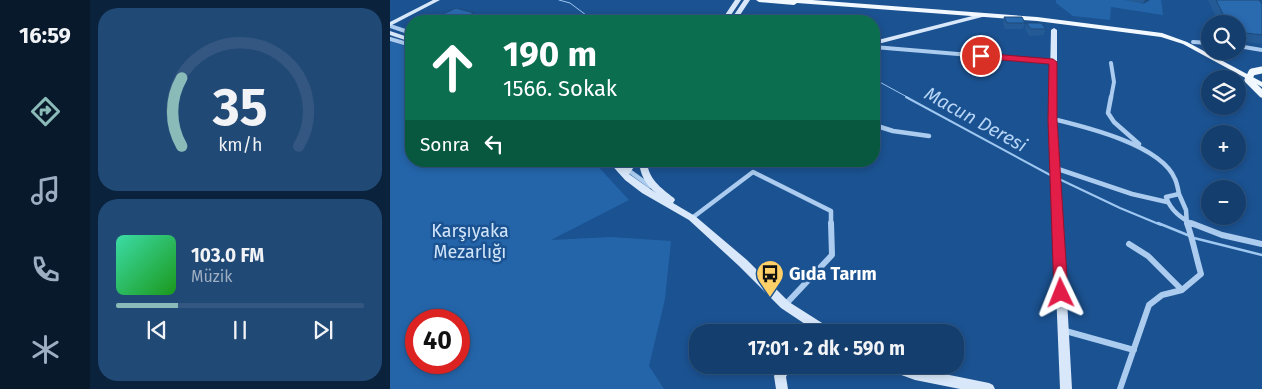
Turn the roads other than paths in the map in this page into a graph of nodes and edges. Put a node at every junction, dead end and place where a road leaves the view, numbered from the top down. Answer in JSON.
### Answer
{"nodes":[{"id":1,"x":432,"y":0,"type":"edge"},
{"id":2,"x":437,"y":0,"type":"edge"},
{"id":3,"x":738,"y":0,"type":"edge"},
{"id":4,"x":747,"y":0,"type":"edge"},
{"id":5,"x":760,"y":0,"type":"edge"},
{"id":6,"x":787,"y":0,"type":"edge"},
{"id":7,"x":823,"y":0,"type":"edge"},
{"id":8,"x":854,"y":0,"type":"edge"},
{"id":9,"x":922,"y":9,"type":"junction"},
{"id":10,"x":405,"y":15,"type":"edge"},
{"id":11,"x":406,"y":15,"type":"edge"},
{"id":12,"x":408,"y":15,"type":"edge"},
{"id":13,"x":728,"y":15,"type":"edge"},
{"id":14,"x":737,"y":15,"type":"edge"},
{"id":15,"x":984,"y":15,"type":"junction"},
{"id":16,"x":405,"y":16,"type":"edge"},
{"id":17,"x":1046,"y":20,"type":"junction"},
{"id":18,"x":1059,"y":21,"type":"junction"},
{"id":19,"x":390,"y":24,"type":"edge"},
{"id":20,"x":405,"y":30,"type":"edge"},
{"id":21,"x":1054,"y":30,"type":"junction"},
{"id":22,"x":390,"y":33,"type":"edge"},
{"id":23,"x":405,"y":38,"type":"edge"},
{"id":24,"x":390,"y":39,"type":"edge"},
{"id":25,"x":880,"y":41,"type":"edge"},
{"id":26,"x":1193,"y":42,"type":"junction"},
{"id":27,"x":1201,"y":42,"type":"edge"},
{"id":28,"x":405,"y":43,"type":"edge"},
{"id":29,"x":1246,"y":47,"type":"edge"},
{"id":30,"x":880,"y":48,"type":"edge"},
{"id":31,"x":1262,"y":50,"type":"edge"},
{"id":32,"x":1053,"y":62,"type":"junction"},
{"id":33,"x":1111,"y":63,"type":"dead end"},
{"id":34,"x":1262,"y":70,"type":"edge"},
{"id":35,"x":1262,"y":80,"type":"edge"},
{"id":36,"x":1262,"y":85,"type":"edge"},
{"id":37,"x":1262,"y":94,"type":"edge"},
{"id":38,"x":1053,"y":120,"type":"junction"},
{"id":39,"x":880,"y":127,"type":"edge"},
{"id":40,"x":929,"y":136,"type":"dead end"},
{"id":41,"x":1151,"y":154,"type":"junction"},
{"id":42,"x":623,"y":167,"type":"edge"},
{"id":43,"x":624,"y":167,"type":"edge"},
{"id":44,"x":644,"y":167,"type":"edge"},
{"id":45,"x":1056,"y":174,"type":"junction"},
{"id":46,"x":655,"y":189,"type":"junction"},
{"id":47,"x":1178,"y":194,"type":"junction"},
{"id":48,"x":1167,"y":202,"type":"junction"},
{"id":49,"x":681,"y":212,"type":"junction"},
{"id":50,"x":692,"y":218,"type":"junction"},
{"id":51,"x":1186,"y":222,"type":"junction"},
{"id":52,"x":1130,"y":244,"type":"dead end"},
{"id":53,"x":1262,"y":244,"type":"edge"},
{"id":54,"x":1182,"y":290,"type":"junction"},
{"id":55,"x":785,"y":305,"type":"junction"},
{"id":56,"x":812,"y":324,"type":"edge"},
{"id":57,"x":1062,"y":330,"type":"junction"},
{"id":58,"x":1134,"y":350,"type":"junction"},
{"id":59,"x":781,"y":374,"type":"edge"},
{"id":60,"x":915,"y":374,"type":"edge"},
{"id":61,"x":983,"y":388,"type":"edge"},
{"id":62,"x":782,"y":389,"type":"edge"},
{"id":63,"x":1066,"y":389,"type":"edge"},
{"id":64,"x":1120,"y":389,"type":"edge"}],
"edges":[{"from":1,"to":11,"type":"street"},
{"from":2,"to":12,"type":"street"},
{"from":3,"to":13,"type":"street"},
{"from":4,"to":14,"type":"street"},
{"from":5,"to":9,"type":"main road"},
{"from":6,"to":9,"type":"main road"},
{"from":7,"to":9,"type":"main road"},
{"from":8,"to":9,"type":"main road"},
{"from":9,"to":15,"type":"main road"},
{"from":9,"to":26,"type":"main road"},
{"from":10,"to":19,"type":"street"},
{"from":15,"to":17,"type":"main road"},
{"from":15,"to":25,"type":"street"},
{"from":16,"to":19,"type":"street"},
{"from":17,"to":18,"type":"main road"},
{"from":17,"to":21,"type":"street"},
{"from":18,"to":21,"type":"street"},
{"from":18,"to":36,"type":"main road"},
{"from":19,"to":20,"type":"street"},
{"from":21,"to":32,"type":"street"},
{"from":22,"to":23,"type":"street"},
{"from":24,"to":28,"type":"street"},
{"from":26,"to":27,"type":"street"},
{"from":26,"to":35,"type":"main road"},
{"from":29,"to":31,"type":"street"},
{"from":30,"to":32,"type":"street"},
{"from":32,"to":38,"type":"street"},
{"from":33,"to":41,"type":"street"},
{"from":34,"to":37,"type":"main road","bridge":true},
{"from":38,"to":41,"type":"street"},
{"from":38,"to":45,"type":"street"},
{"from":39,"to":40,"type":"street"},
{"from":41,"to":47,"type":"street"},
{"from":42,"to":49,"type":"street"},
{"from":43,"to":46,"type":"street"},
{"from":44,"to":46,"type":"street"},
{"from":45,"to":48,"type":"street"},
{"from":45,"to":57,"type":"street"},
{"from":46,"to":49,"type":"street"},
{"from":47,"to":48,"type":"street"},
{"from":47,"to":51,"type":"street"},
{"from":48,"to":51,"type":"street"},
{"from":49,"to":50,"type":"street"},
{"from":50,"to":55,"type":"street"},
{"from":50,"to":55,"type":"street"},
{"from":51,"to":53,"type":"street"},
{"from":51,"to":54,"type":"street"},
{"from":52,"to":54,"type":"street"},
{"from":54,"to":58,"type":"street"},
{"from":55,"to":56,"type":"street"},
{"from":57,"to":58,"type":"street"},
{"from":57,"to":63,"type":"street"},
{"from":58,"to":64,"type":"street"},
{"from":59,"to":62,"type":"street"},
{"from":60,"to":61,"type":"street"}]}
